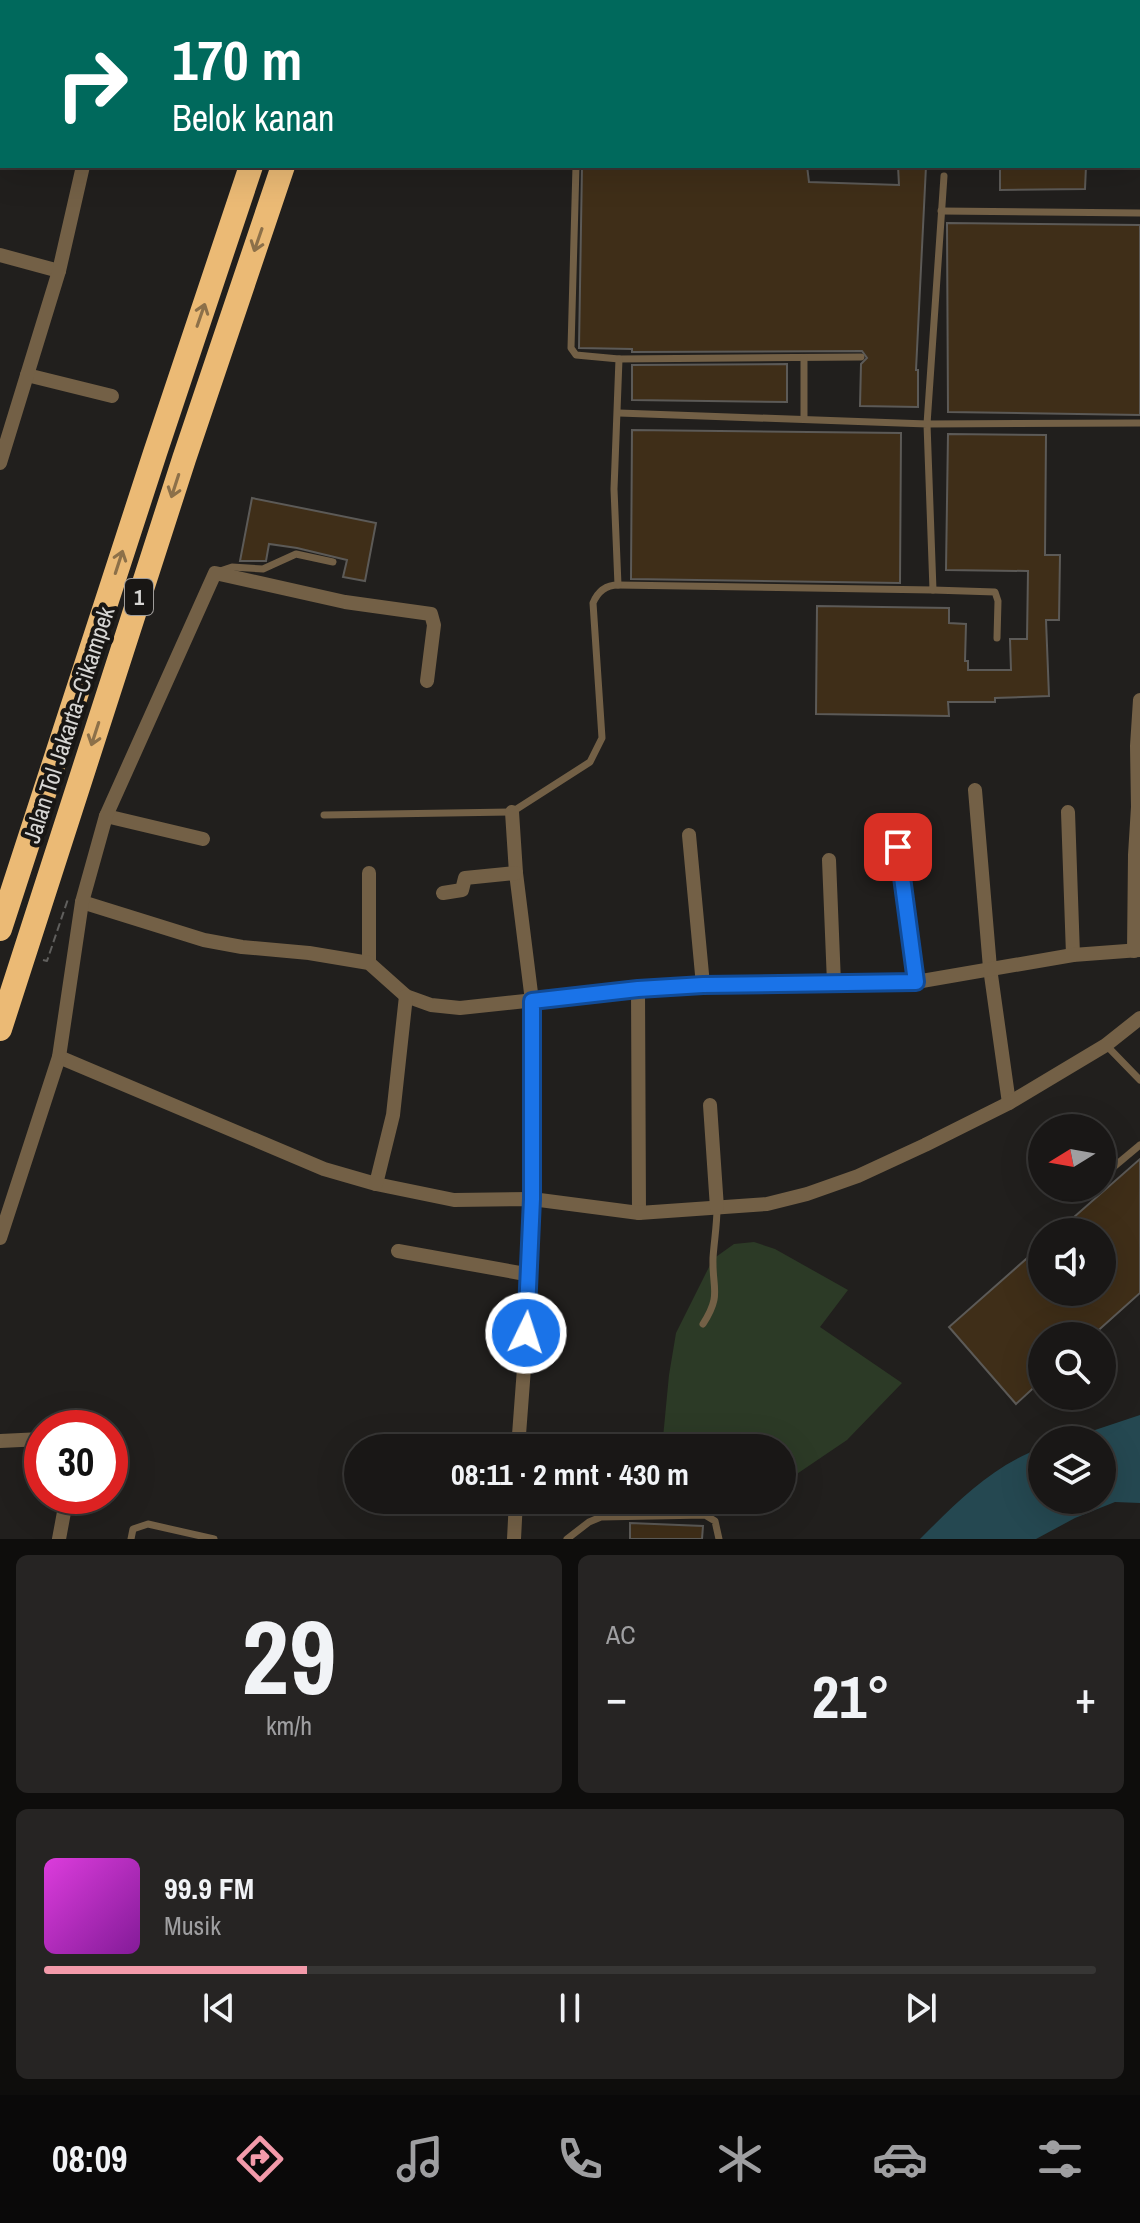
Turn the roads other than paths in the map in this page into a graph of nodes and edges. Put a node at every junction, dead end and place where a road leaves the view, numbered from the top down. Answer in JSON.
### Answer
{"nodes":[{"id":1,"x":83,"y":168,"type":"edge"},
{"id":2,"x":250,"y":168,"type":"edge"},
{"id":3,"x":282,"y":168,"type":"edge"},
{"id":4,"x":576,"y":168,"type":"edge"},
{"id":5,"x":944,"y":176,"type":"dead end"},
{"id":6,"x":941,"y":211,"type":"junction"},
{"id":7,"x":1140,"y":213,"type":"edge"},
{"id":8,"x":0,"y":255,"type":"edge"},
{"id":9,"x":59,"y":271,"type":"junction"},
{"id":10,"x":861,"y":357,"type":"dead end"},
{"id":11,"x":804,"y":358,"type":"junction"},
{"id":12,"x":619,"y":359,"type":"junction"},
{"id":13,"x":27,"y":375,"type":"junction"},
{"id":14,"x":112,"y":396,"type":"dead end"},
{"id":15,"x":619,"y":413,"type":"junction"},
{"id":16,"x":804,"y":419,"type":"junction"},
{"id":17,"x":1140,"y":423,"type":"edge"},
{"id":18,"x":927,"y":424,"type":"junction"},
{"id":19,"x":1,"y":458,"type":"edge"},
{"id":20,"x":333,"y":562,"type":"dead end"},
{"id":21,"x":215,"y":573,"type":"junction"},
{"id":22,"x":618,"y":585,"type":"junction"},
{"id":23,"x":933,"y":590,"type":"junction"},
{"id":24,"x":997,"y":638,"type":"dead end"},
{"id":25,"x":427,"y":681,"type":"dead end"},
{"id":26,"x":1140,"y":700,"type":"edge"},
{"id":27,"x":975,"y":790,"type":"dead end"},
{"id":28,"x":512,"y":812,"type":"junction"},
{"id":29,"x":1068,"y":812,"type":"dead end"},
{"id":30,"x":324,"y":815,"type":"dead end"},
{"id":31,"x":106,"y":816,"type":"junction"},
{"id":32,"x":895,"y":820,"type":"dead end"},
{"id":33,"x":689,"y":835,"type":"dead end"},
{"id":34,"x":203,"y":839,"type":"dead end"},
{"id":35,"x":829,"y":860,"type":"dead end"},
{"id":36,"x":369,"y":873,"type":"dead end"},
{"id":37,"x":516,"y":873,"type":"junction"},
{"id":38,"x":443,"y":893,"type":"dead end"},
{"id":39,"x":75,"y":899,"type":"junction"},
{"id":40,"x":0,"y":929,"type":"edge"},
{"id":41,"x":1137,"y":951,"type":"edge"},
{"id":42,"x":1073,"y":955,"type":"junction"},
{"id":43,"x":369,"y":963,"type":"junction"},
{"id":44,"x":990,"y":968,"type":"junction"},
{"id":45,"x":916,"y":982,"type":"junction"},
{"id":46,"x":834,"y":983,"type":"junction"},
{"id":47,"x":703,"y":985,"type":"junction"},
{"id":48,"x":638,"y":989,"type":"junction"},
{"id":49,"x":406,"y":996,"type":"junction"},
{"id":50,"x":532,"y":1001,"type":"junction"},
{"id":51,"x":1140,"y":1018,"type":"edge"},
{"id":52,"x":0,"y":1029,"type":"edge"},
{"id":53,"x":1106,"y":1045,"type":"junction"},
{"id":54,"x":59,"y":1057,"type":"junction"},
{"id":55,"x":1140,"y":1080,"type":"edge"},
{"id":56,"x":1009,"y":1103,"type":"junction"},
{"id":57,"x":710,"y":1105,"type":"dead end"},
{"id":58,"x":1140,"y":1145,"type":"edge"},
{"id":59,"x":1116,"y":1165,"type":"edge"},
{"id":60,"x":376,"y":1184,"type":"junction"},
{"id":61,"x":532,"y":1199,"type":"junction"},
{"id":62,"x":717,"y":1208,"type":"junction"},
{"id":63,"x":639,"y":1213,"type":"junction"},
{"id":64,"x":0,"y":1238,"type":"edge"},
{"id":65,"x":398,"y":1251,"type":"dead end"},
{"id":66,"x":531,"y":1275,"type":"junction"},
{"id":67,"x":703,"y":1324,"type":"dead end"},
{"id":68,"x":519,"y":1434,"type":"edge"},
{"id":69,"x":24,"y":1440,"type":"edge"},
{"id":70,"x":0,"y":1441,"type":"edge"},
{"id":71,"x":64,"y":1514,"type":"edge"},
{"id":72,"x":515,"y":1514,"type":"edge"},
{"id":73,"x":59,"y":1539,"type":"edge"},
{"id":74,"x":131,"y":1539,"type":"edge"},
{"id":75,"x":214,"y":1539,"type":"edge"},
{"id":76,"x":514,"y":1539,"type":"edge"},
{"id":77,"x":567,"y":1539,"type":"edge"},
{"id":78,"x":719,"y":1539,"type":"edge"}],
"edges":[{"from":1,"to":9,"type":"street"},
{"from":40,"to":2,"type":"highway","name":"Jalan Tol Jakarta–Cikampek","number":"1","one_way":true},
{"from":3,"to":52,"type":"highway","name":"Jalan Tol Jakarta–Cikampek","number":"1","one_way":true},
{"from":4,"to":12,"type":"lane"},
{"from":5,"to":6,"type":"lane"},
{"from":6,"to":7,"type":"lane"},
{"from":6,"to":18,"type":"lane"},
{"from":8,"to":9,"type":"street"},
{"from":9,"to":13,"type":"street"},
{"from":10,"to":11,"type":"lane"},
{"from":11,"to":12,"type":"lane"},
{"from":11,"to":16,"type":"lane"},
{"from":12,"to":15,"type":"lane"},
{"from":13,"to":14,"type":"street"},
{"from":13,"to":19,"type":"street"},
{"from":15,"to":16,"type":"lane"},
{"from":15,"to":22,"type":"lane"},
{"from":16,"to":18,"type":"lane"},
{"from":17,"to":18,"type":"lane"},
{"from":18,"to":23,"type":"lane"},
{"from":20,"to":21,"type":"lane"},
{"from":21,"to":25,"type":"street"},
{"from":21,"to":31,"type":"street"},
{"from":22,"to":23,"type":"lane"},
{"from":22,"to":28,"type":"lane"},
{"from":23,"to":24,"type":"lane"},
{"from":26,"to":41,"type":"street"},
{"from":27,"to":44,"type":"street"},
{"from":28,"to":30,"type":"lane"},
{"from":28,"to":37,"type":"street"},
{"from":29,"to":42,"type":"street"},
{"from":31,"to":34,"type":"street"},
{"from":31,"to":39,"type":"street"},
{"from":32,"to":45,"type":"street"},
{"from":33,"to":47,"type":"street"},
{"from":35,"to":46,"type":"street"},
{"from":36,"to":43,"type":"street"},
{"from":37,"to":38,"type":"street"},
{"from":37,"to":50,"type":"street"},
{"from":39,"to":43,"type":"street"},
{"from":39,"to":54,"type":"street"},
{"from":41,"to":42,"type":"street"},
{"from":42,"to":44,"type":"street"},
{"from":43,"to":49,"type":"street"},
{"from":44,"to":45,"type":"street"},
{"from":44,"to":56,"type":"street"},
{"from":45,"to":46,"type":"street"},
{"from":46,"to":47,"type":"street"},
{"from":47,"to":48,"type":"street"},
{"from":48,"to":50,"type":"street"},
{"from":48,"to":63,"type":"street"},
{"from":49,"to":50,"type":"street"},
{"from":49,"to":60,"type":"street"},
{"from":50,"to":61,"type":"street"},
{"from":51,"to":53,"type":"street"},
{"from":53,"to":55,"type":"lane"},
{"from":53,"to":56,"type":"street"},
{"from":54,"to":60,"type":"street"},
{"from":54,"to":64,"type":"street"},
{"from":56,"to":62,"type":"street"},
{"from":57,"to":62,"type":"street"},
{"from":58,"to":59,"type":"lane"},
{"from":60,"to":61,"type":"street"},
{"from":61,"to":63,"type":"street"},
{"from":61,"to":66,"type":"street"},
{"from":62,"to":63,"type":"street"},
{"from":62,"to":67,"type":"lane"},
{"from":65,"to":66,"type":"street"},
{"from":66,"to":68,"type":"street"},
{"from":69,"to":70,"type":"street"},
{"from":71,"to":73,"type":"street"},
{"from":72,"to":76,"type":"street"},
{"from":74,"to":75,"type":"lane"},
{"from":77,"to":78,"type":"lane"}]}
